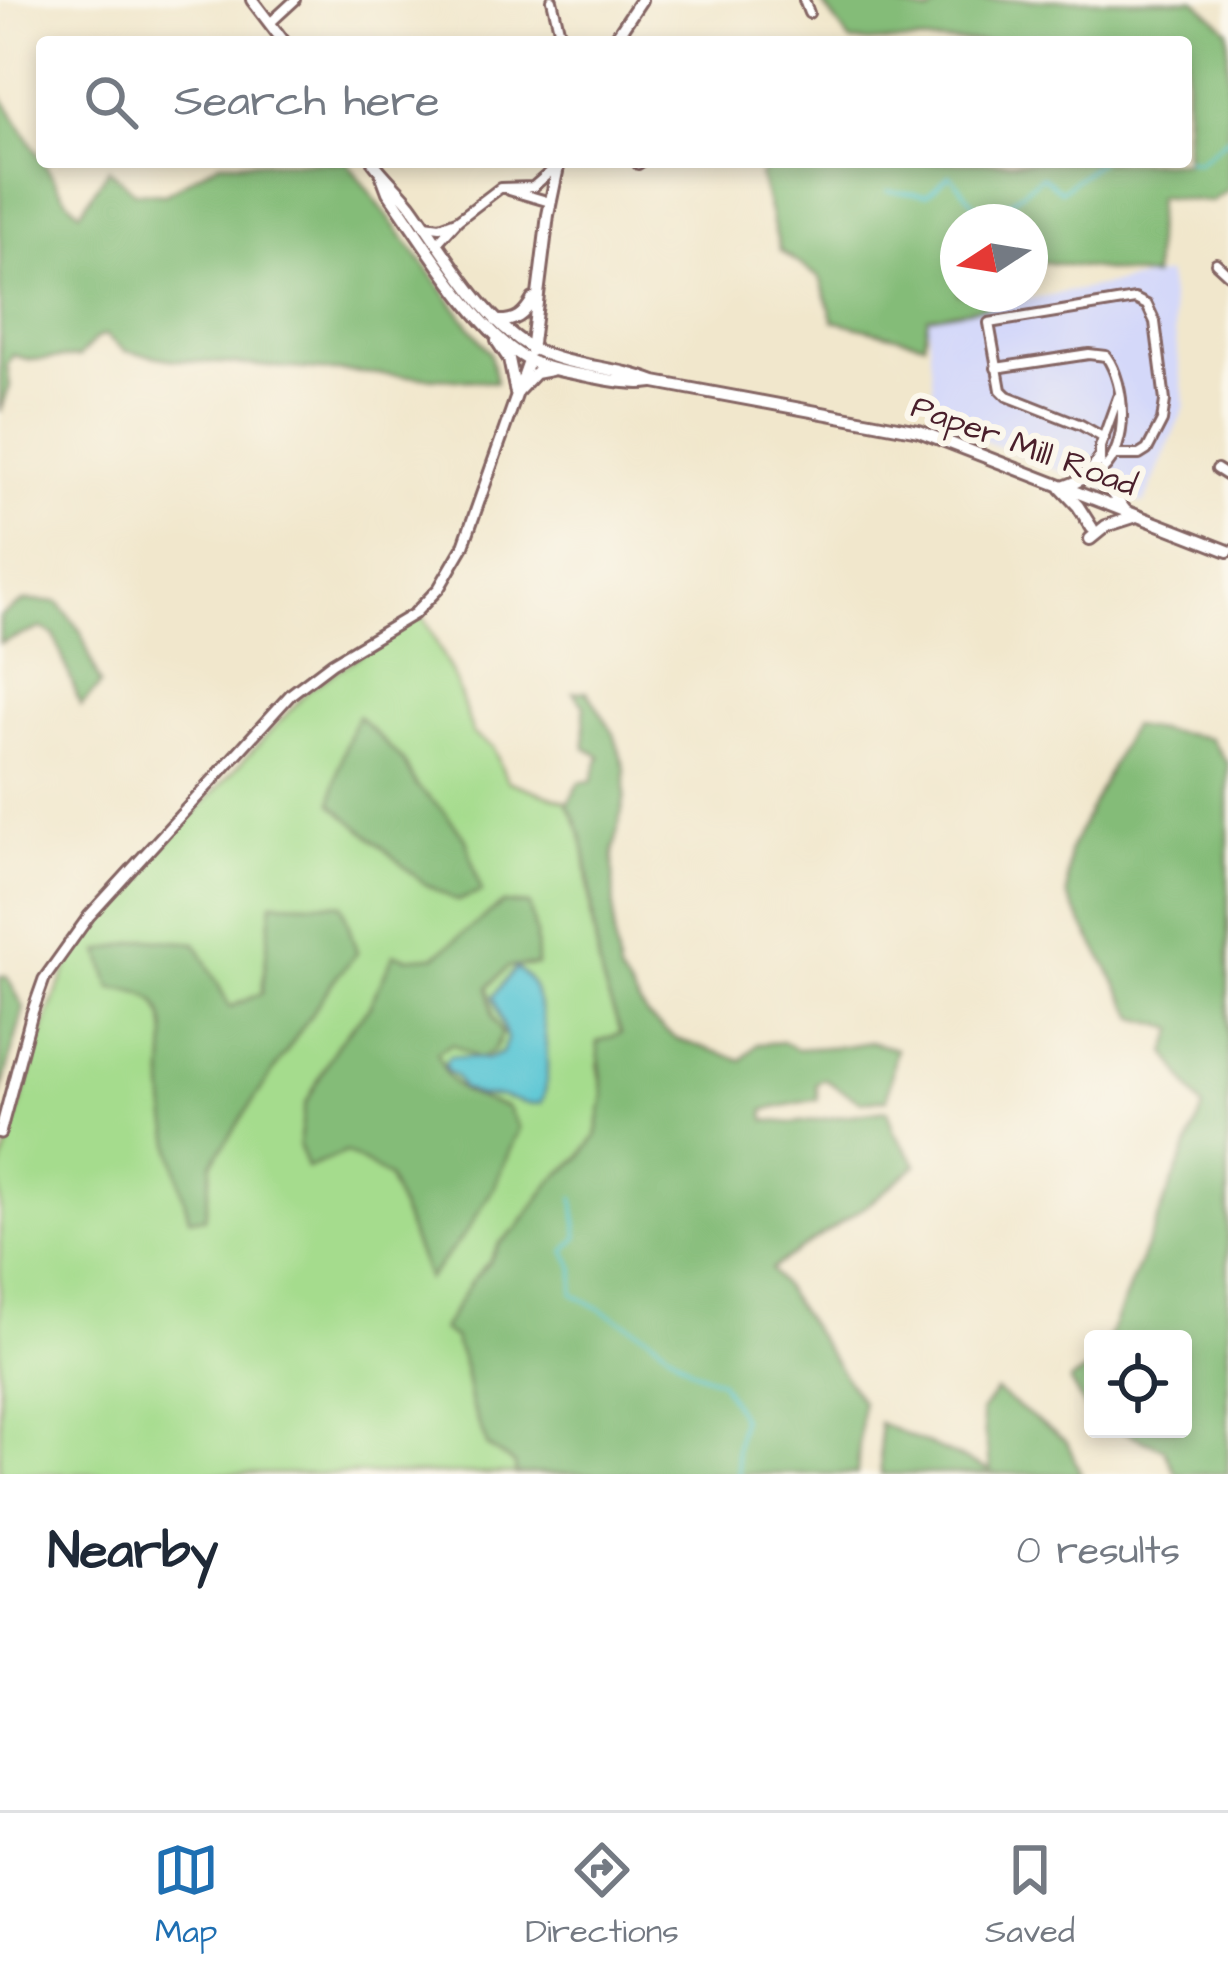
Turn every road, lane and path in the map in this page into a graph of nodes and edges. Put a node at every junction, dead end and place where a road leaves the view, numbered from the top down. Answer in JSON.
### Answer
{"nodes":[{"id":1,"x":252,"y":0,"type":"edge"},
{"id":2,"x":295,"y":0,"type":"edge"},
{"id":3,"x":552,"y":0,"type":"edge"},
{"id":4,"x":641,"y":0,"type":"edge"},
{"id":5,"x":804,"y":0,"type":"edge"},
{"id":6,"x":809,"y":13,"type":"dead end"},
{"id":7,"x":270,"y":23,"type":"junction"},
{"id":8,"x":280,"y":36,"type":"edge"},
{"id":9,"x":561,"y":36,"type":"edge"},
{"id":10,"x":617,"y":36,"type":"edge"},
{"id":11,"x":377,"y":168,"type":"edge"},
{"id":12,"x":554,"y":168,"type":"edge"},
{"id":13,"x":557,"y":168,"type":"edge"},
{"id":14,"x":508,"y":190,"type":"junction"},
{"id":15,"x":550,"y":202,"type":"junction"},
{"id":16,"x":406,"y":217,"type":"junction"},
{"id":17,"x":458,"y":220,"type":"junction"},
{"id":18,"x":425,"y":225,"type":"junction"},
{"id":19,"x":438,"y":242,"type":"junction"},
{"id":20,"x":1216,"y":263,"type":"dead end"},
{"id":21,"x":1228,"y":274,"type":"edge"},
{"id":22,"x":538,"y":290,"type":"junction"},
{"id":23,"x":491,"y":322,"type":"junction"},
{"id":24,"x":530,"y":354,"type":"junction"},
{"id":25,"x":997,"y":368,"type":"junction"},
{"id":26,"x":554,"y":370,"type":"junction"},
{"id":27,"x":655,"y":382,"type":"junction"},
{"id":28,"x":516,"y":394,"type":"junction"},
{"id":29,"x":1118,"y":396,"type":"junction"},
{"id":30,"x":1104,"y":438,"type":"junction"},
{"id":31,"x":1116,"y":454,"type":"junction"},
{"id":32,"x":1217,"y":469,"type":"dead end"},
{"id":33,"x":1101,"y":470,"type":"junction"},
{"id":34,"x":1228,"y":476,"type":"edge"},
{"id":35,"x":1061,"y":486,"type":"junction"},
{"id":36,"x":1097,"y":501,"type":"junction"},
{"id":37,"x":1135,"y":516,"type":"junction"},
{"id":38,"x":1228,"y":550,"type":"edge"},
{"id":39,"x":0,"y":1132,"type":"edge"}],
"edges":[{"from":1,"to":7,"type":"main road"},
{"from":2,"to":7,"type":"street"},
{"from":3,"to":9,"type":"street"},
{"from":4,"to":10,"type":"main road"},
{"from":5,"to":6,"type":"street"},
{"from":7,"to":8,"type":"main road"},
{"from":11,"to":16,"type":"main road","name":"Paper Mill Road"},
{"from":11,"to":18,"type":"main road","name":"Paper Mill Road"},
{"from":12,"to":14,"type":"street"},
{"from":13,"to":15,"type":"main road"},
{"from":14,"to":15,"type":"street"},
{"from":14,"to":17,"type":"street"},
{"from":15,"to":22,"type":"main road"},
{"from":16,"to":19,"type":"main road"},
{"from":16,"to":23,"type":"main road","name":"Paper Mill Road"},
{"from":17,"to":18,"type":"street"},
{"from":17,"to":19,"type":"street"},
{"from":18,"to":19,"type":"main road","name":"Paper Mill Road"},
{"from":19,"to":23,"type":"main road","name":"Paper Mill Road"},
{"from":20,"to":21,"type":"street"},
{"from":22,"to":23,"type":"main road"},
{"from":22,"to":24,"type":"main road"},
{"from":23,"to":24,"type":"main road","name":"Paper Mill Road"},
{"from":23,"to":28,"type":"main road"},
{"from":24,"to":26,"type":"main road","name":"Paper Mill Road"},
{"from":24,"to":27,"type":"main road","name":"Paper Mill Road"},
{"from":24,"to":28,"type":"street"},
{"from":25,"to":29,"type":"street"},
{"from":25,"to":30,"type":"street"},
{"from":25,"to":31,"type":"street"},
{"from":26,"to":27,"type":"main road","name":"Paper Mill Road"},
{"from":26,"to":28,"type":"main road"},
{"from":27,"to":35,"type":"main road","name":"Paper Mill Road"},
{"from":28,"to":39,"type":"street"},
{"from":29,"to":30,"type":"street"},
{"from":29,"to":31,"type":"street"},
{"from":30,"to":33,"type":"street"},
{"from":31,"to":33,"type":"street"},
{"from":32,"to":34,"type":"street"},
{"from":33,"to":35,"type":"main road"},
{"from":33,"to":36,"type":"street"},
{"from":33,"to":37,"type":"main road"},
{"from":35,"to":36,"type":"main road","name":"Paper Mill Road"},
{"from":35,"to":37,"type":"main road"},
{"from":36,"to":37,"type":"main road","name":"Paper Mill Road"},
{"from":37,"to":38,"type":"main road","name":"Paper Mill Road"}]}
